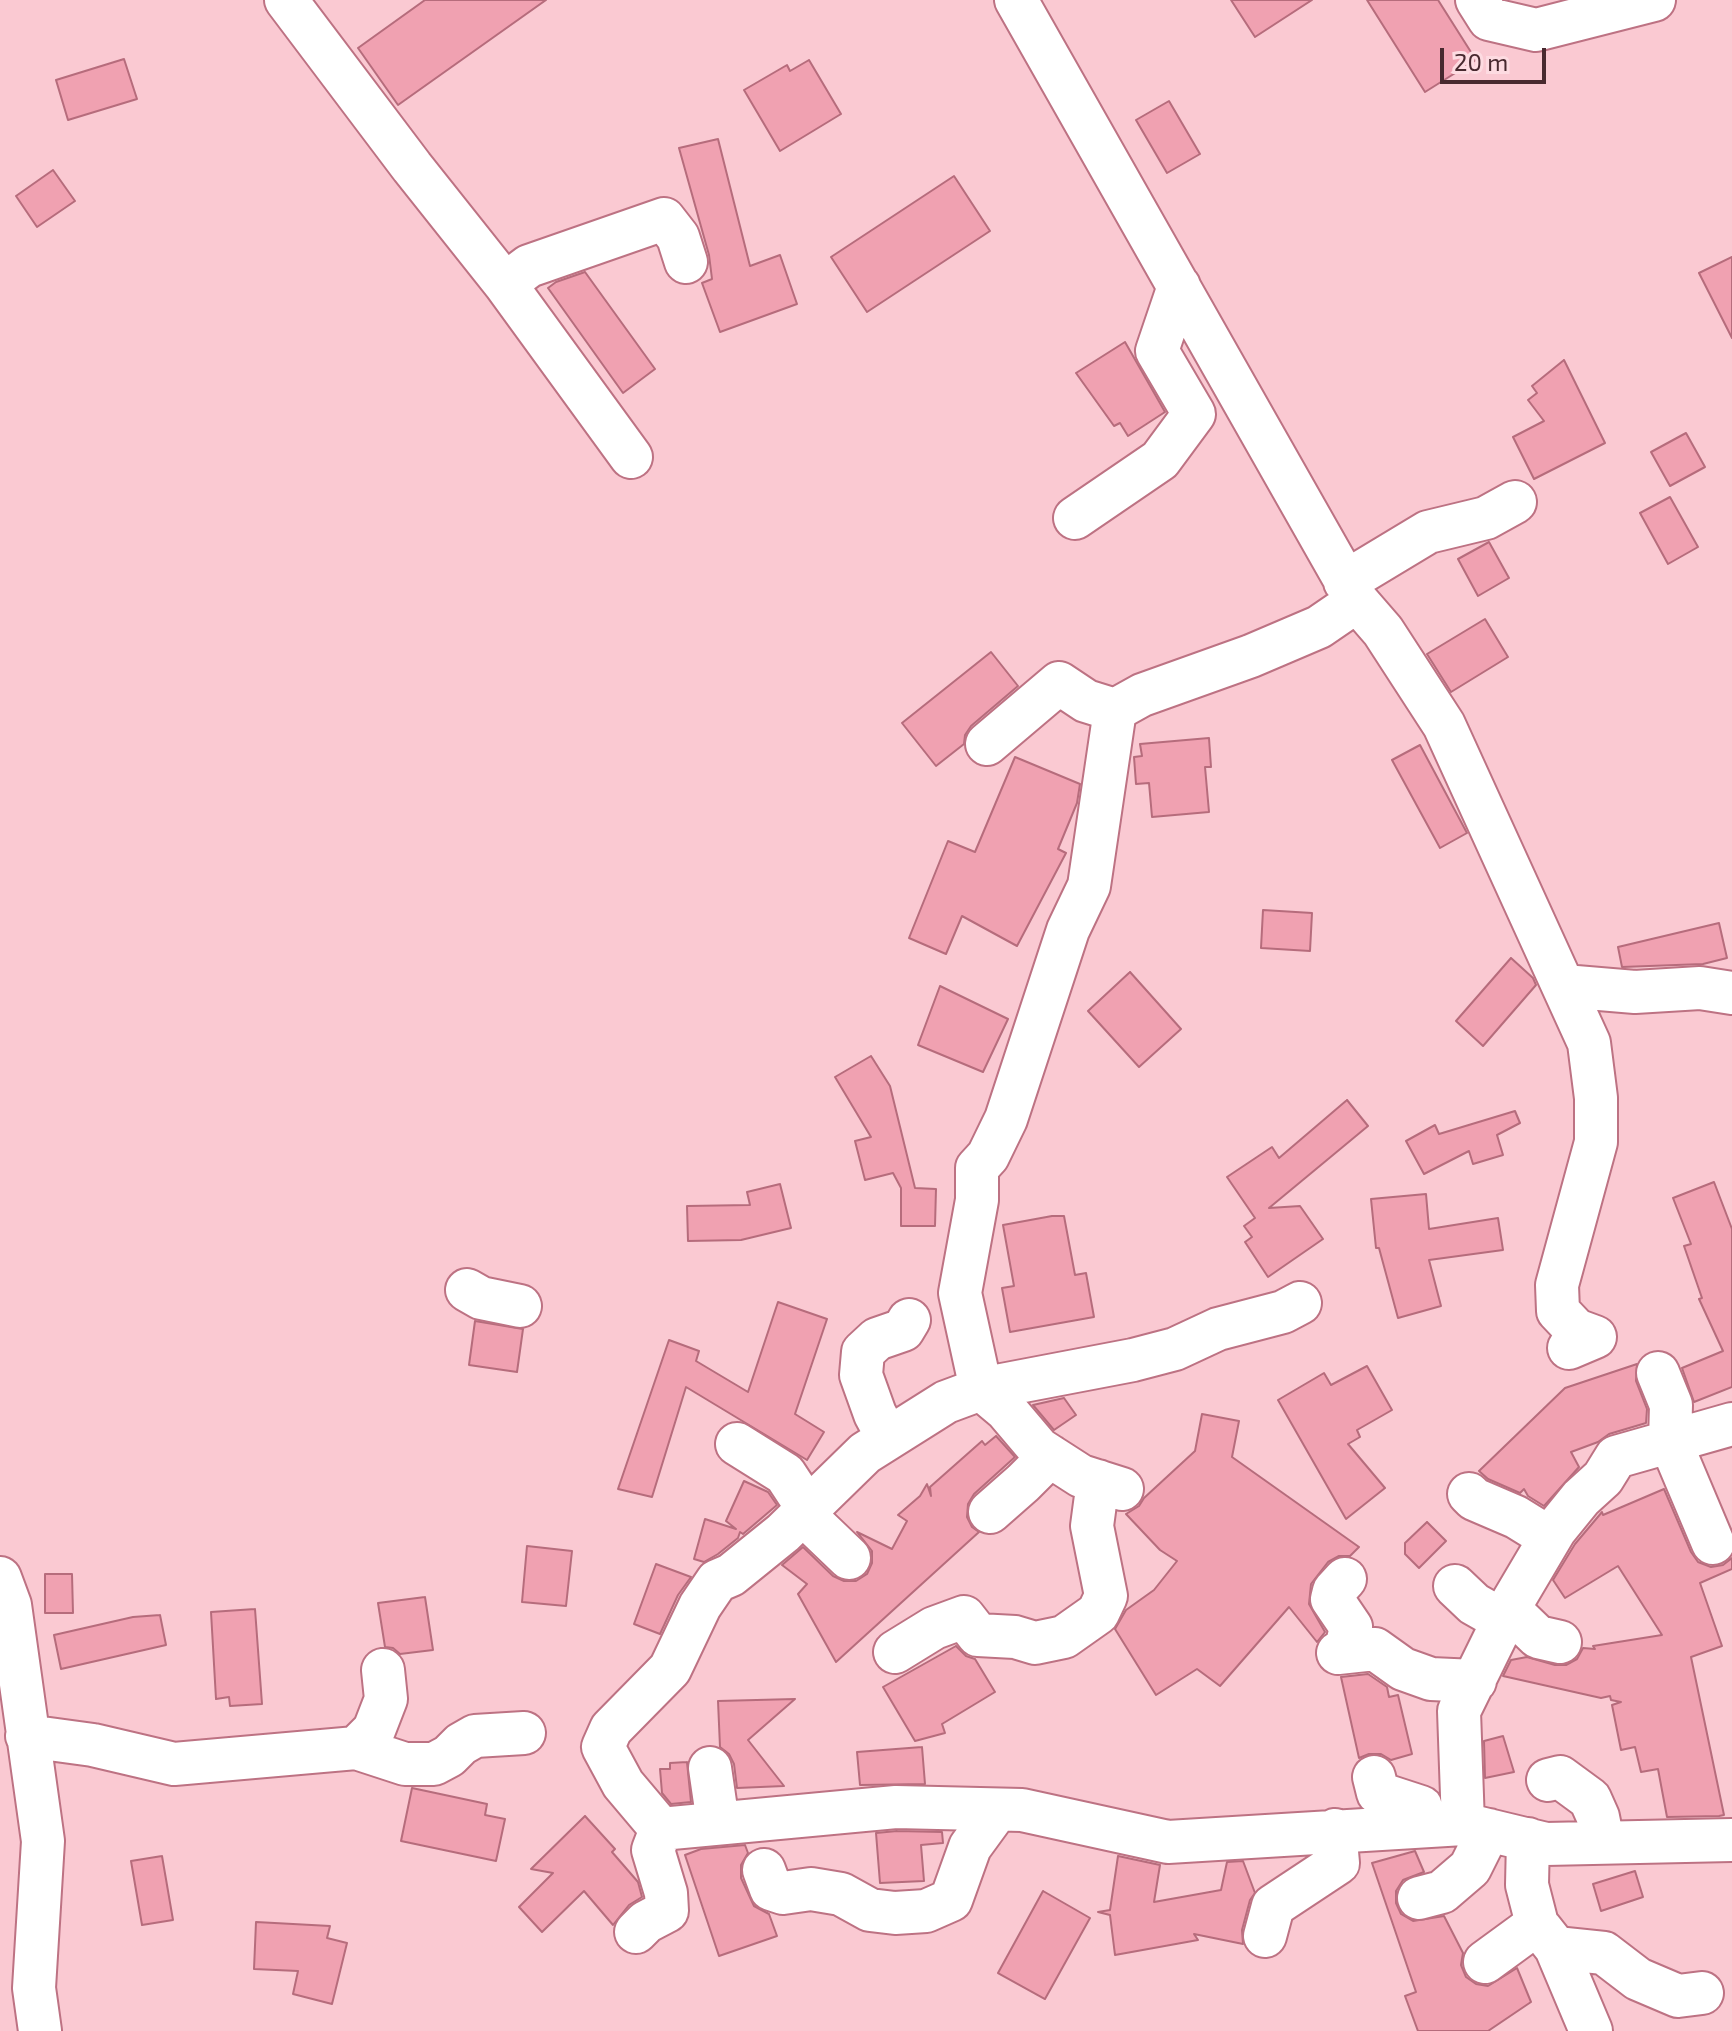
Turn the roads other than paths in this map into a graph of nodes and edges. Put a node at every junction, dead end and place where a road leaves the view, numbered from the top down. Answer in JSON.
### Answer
{"nodes":[{"id":1,"x":286,"y":0,"type":"edge"},
{"id":2,"x":1016,"y":0,"type":"edge"},
{"id":3,"x":1477,"y":0,"type":"edge"},
{"id":4,"x":1654,"y":0,"type":"edge"},
{"id":5,"x":686,"y":262,"type":"dead end"},
{"id":6,"x":505,"y":284,"type":"junction"},
{"id":7,"x":1179,"y":286,"type":"junction"},
{"id":8,"x":631,"y":457,"type":"dead end"},
{"id":9,"x":1515,"y":502,"type":"dead end"},
{"id":10,"x":1075,"y":518,"type":"dead end"},
{"id":11,"x":1351,"y":592,"type":"junction"},
{"id":12,"x":1115,"y":710,"type":"junction"},
{"id":13,"x":987,"y":744,"type":"dead end"},
{"id":14,"x":1564,"y":986,"type":"junction"},
{"id":15,"x":1732,"y":993,"type":"edge"},
{"id":16,"x":467,"y":1290,"type":"dead end"},
{"id":17,"x":1300,"y":1303,"type":"dead end"},
{"id":18,"x":520,"y":1306,"type":"dead end"},
{"id":19,"x":909,"y":1320,"type":"dead end"},
{"id":20,"x":1569,"y":1348,"type":"dead end"},
{"id":21,"x":1658,"y":1373,"type":"dead end"},
{"id":22,"x":981,"y":1389,"type":"junction"},
{"id":23,"x":1732,"y":1424,"type":"edge"},
{"id":24,"x":888,"y":1438,"type":"junction"},
{"id":25,"x":1670,"y":1441,"type":"junction"},
{"id":26,"x":737,"y":1444,"type":"dead end"},
{"id":27,"x":1050,"y":1456,"type":"junction"},
{"id":28,"x":1469,"y":1494,"type":"dead end"},
{"id":29,"x":805,"y":1511,"type":"junction"},
{"id":30,"x":990,"y":1512,"type":"dead end"},
{"id":31,"x":1550,"y":1538,"type":"junction"},
{"id":32,"x":1713,"y":1543,"type":"dead end"},
{"id":33,"x":849,"y":1558,"type":"dead end"},
{"id":34,"x":0,"y":1578,"type":"edge"},
{"id":35,"x":1345,"y":1579,"type":"dead end"},
{"id":36,"x":1455,"y":1586,"type":"dead end"},
{"id":37,"x":1507,"y":1615,"type":"junction"},
{"id":38,"x":1560,"y":1642,"type":"dead end"},
{"id":39,"x":895,"y":1652,"type":"dead end"},
{"id":40,"x":383,"y":1670,"type":"dead end"},
{"id":41,"x":1475,"y":1681,"type":"junction"},
{"id":42,"x":524,"y":1733,"type":"dead end"},
{"id":43,"x":27,"y":1736,"type":"junction"},
{"id":44,"x":356,"y":1748,"type":"junction"},
{"id":45,"x":710,"y":1768,"type":"dead end"},
{"id":46,"x":1374,"y":1777,"type":"dead end"},
{"id":47,"x":1548,"y":1780,"type":"dead end"},
{"id":48,"x":997,"y":1810,"type":"junction"},
{"id":49,"x":718,"y":1823,"type":"junction"},
{"id":50,"x":661,"y":1829,"type":"junction"},
{"id":51,"x":1335,"y":1830,"type":"junction"},
{"id":52,"x":1476,"y":1830,"type":"junction"},
{"id":53,"x":1732,"y":1840,"type":"edge"},
{"id":54,"x":1603,"y":1842,"type":"junction"},
{"id":55,"x":764,"y":1870,"type":"dead end"},
{"id":56,"x":1419,"y":1898,"type":"dead end"},
{"id":57,"x":636,"y":1932,"type":"dead end"},
{"id":58,"x":1265,"y":1936,"type":"dead end"},
{"id":59,"x":1547,"y":1936,"type":"junction"},
{"id":60,"x":1485,"y":1962,"type":"dead end"},
{"id":61,"x":1702,"y":1993,"type":"dead end"},
{"id":62,"x":40,"y":2031,"type":"edge"},
{"id":63,"x":1591,"y":2031,"type":"edge"}],
"edges":[{"from":1,"to":6,"type":"street"},
{"from":2,"to":7,"type":"street"},
{"from":3,"to":4,"type":"street"},
{"from":5,"to":6,"type":"street"},
{"from":6,"to":8,"type":"street"},
{"from":7,"to":10,"type":"street"},
{"from":7,"to":11,"type":"street"},
{"from":9,"to":11,"type":"street"},
{"from":11,"to":12,"type":"street"},
{"from":11,"to":14,"type":"street"},
{"from":12,"to":13,"type":"street"},
{"from":12,"to":22,"type":"street"},
{"from":14,"to":15,"type":"street"},
{"from":14,"to":20,"type":"street"},
{"from":16,"to":18,"type":"street"},
{"from":17,"to":22,"type":"street"},
{"from":19,"to":24,"type":"street"},
{"from":21,"to":25,"type":"street"},
{"from":22,"to":24,"type":"street"},
{"from":22,"to":27,"type":"street"},
{"from":23,"to":25,"type":"street"},
{"from":24,"to":29,"type":"street"},
{"from":25,"to":31,"type":"street"},
{"from":25,"to":32,"type":"street"},
{"from":26,"to":29,"type":"street"},
{"from":27,"to":30,"type":"street"},
{"from":27,"to":39,"type":"street"},
{"from":28,"to":31,"type":"street"},
{"from":29,"to":33,"type":"street"},
{"from":29,"to":50,"type":"street"},
{"from":31,"to":37,"type":"street"},
{"from":34,"to":43,"type":"street"},
{"from":35,"to":41,"type":"street"},
{"from":36,"to":37,"type":"street"},
{"from":37,"to":38,"type":"street"},
{"from":37,"to":41,"type":"street"},
{"from":40,"to":44,"type":"street"},
{"from":41,"to":52,"type":"street"},
{"from":42,"to":44,"type":"street"},
{"from":43,"to":44,"type":"street"},
{"from":43,"to":62,"type":"street"},
{"from":45,"to":49,"type":"street"},
{"from":46,"to":52,"type":"street"},
{"from":47,"to":54,"type":"street"},
{"from":48,"to":49,"type":"street"},
{"from":48,"to":51,"type":"street"},
{"from":48,"to":55,"type":"street"},
{"from":49,"to":50,"type":"street"},
{"from":50,"to":57,"type":"street"},
{"from":51,"to":52,"type":"street"},
{"from":51,"to":58,"type":"street"},
{"from":52,"to":54,"type":"street"},
{"from":52,"to":56,"type":"street"},
{"from":52,"to":59,"type":"street"},
{"from":53,"to":54,"type":"street"},
{"from":59,"to":60,"type":"street"},
{"from":59,"to":61,"type":"street"},
{"from":59,"to":63,"type":"street"}]}
